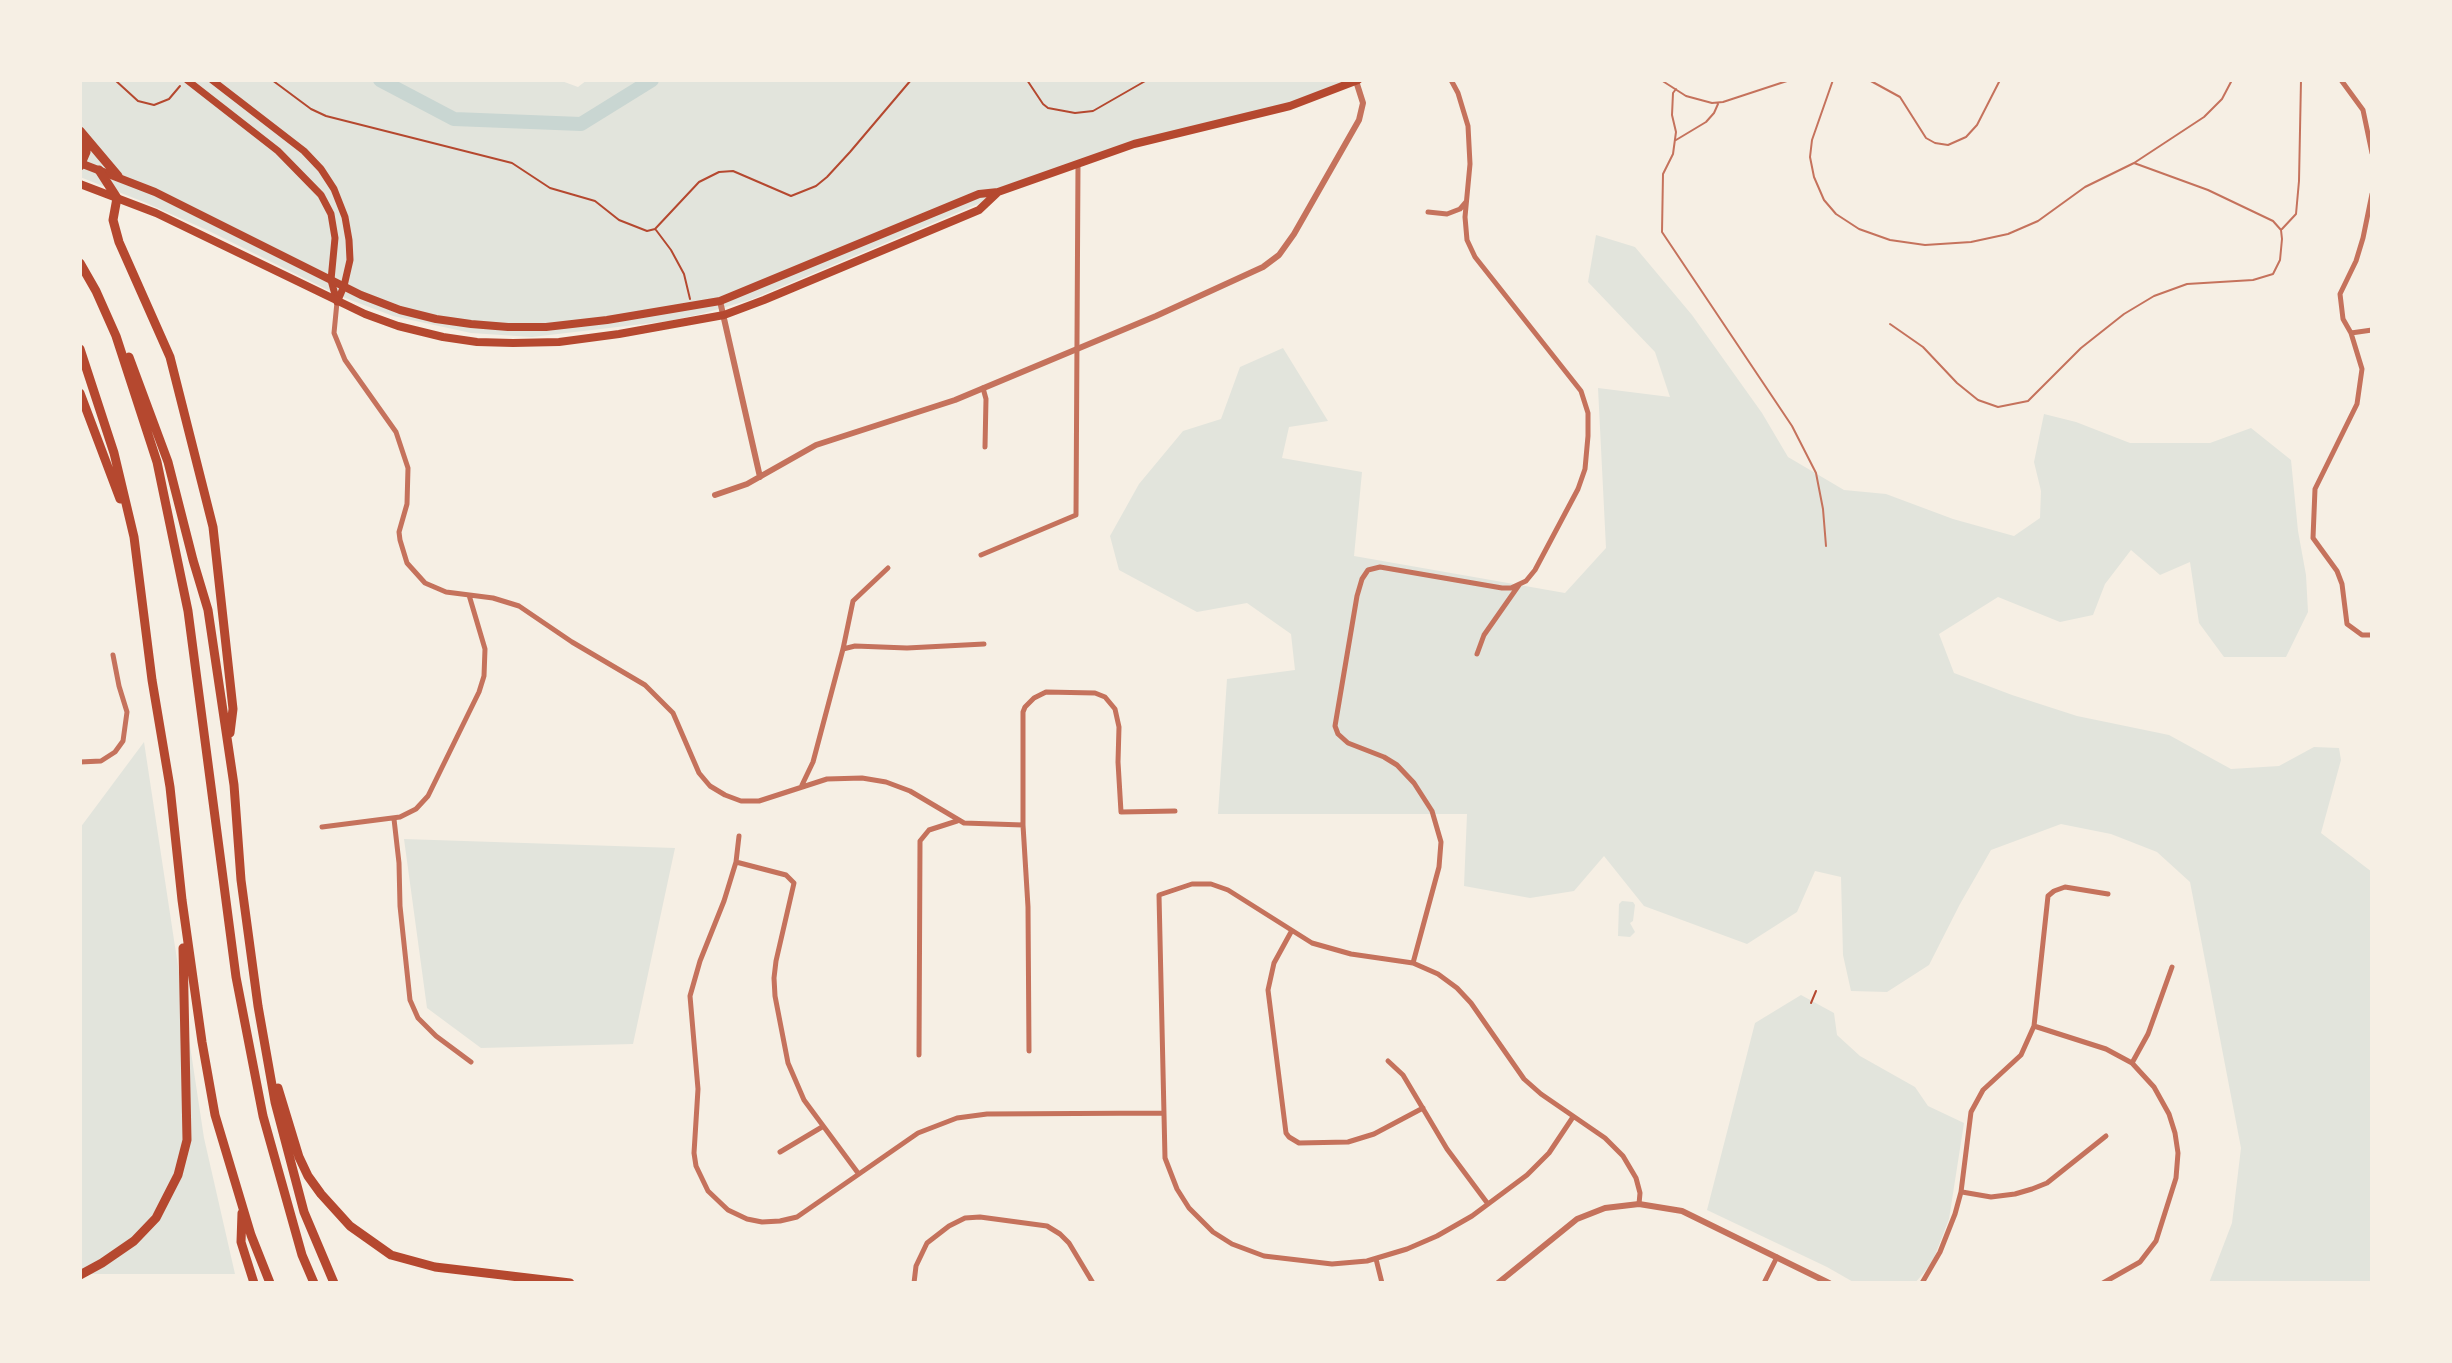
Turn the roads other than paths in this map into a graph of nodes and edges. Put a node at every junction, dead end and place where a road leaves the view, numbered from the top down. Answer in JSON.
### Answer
{"nodes":[{"id":1,"x":187,"y":80,"type":"edge"},
{"id":2,"x":212,"y":80,"type":"edge"},
{"id":3,"x":1451,"y":80,"type":"edge"},
{"id":4,"x":1661,"y":80,"type":"edge"},
{"id":5,"x":1790,"y":80,"type":"edge"},
{"id":6,"x":1833,"y":80,"type":"edge"},
{"id":7,"x":1869,"y":80,"type":"edge"},
{"id":8,"x":2000,"y":80,"type":"edge"},
{"id":9,"x":2232,"y":80,"type":"edge"},
{"id":10,"x":2301,"y":80,"type":"edge"},
{"id":11,"x":2341,"y":80,"type":"edge"},
{"id":12,"x":1357,"y":81,"type":"edge"},
{"id":13,"x":1676,"y":89,"type":"junction"},
{"id":14,"x":1718,"y":103,"type":"junction"},
{"id":15,"x":83,"y":135,"type":"edge"},
{"id":16,"x":1675,"y":141,"type":"junction"},
{"id":17,"x":2372,"y":153,"type":"edge"},
{"id":18,"x":2134,"y":163,"type":"junction"},
{"id":19,"x":81,"y":164,"type":"edge"},
{"id":20,"x":1078,"y":164,"type":"junction"},
{"id":21,"x":99,"y":170,"type":"junction"},
{"id":22,"x":118,"y":176,"type":"junction"},
{"id":23,"x":80,"y":184,"type":"edge"},
{"id":24,"x":998,"y":192,"type":"junction"},
{"id":25,"x":2372,"y":194,"type":"edge"},
{"id":26,"x":117,"y":198,"type":"junction"},
{"id":27,"x":1467,"y":202,"type":"junction"},
{"id":28,"x":1428,"y":212,"type":"dead end"},
{"id":29,"x":2281,"y":230,"type":"junction"},
{"id":30,"x":80,"y":263,"type":"edge"},
{"id":31,"x":331,"y":280,"type":"junction"},
{"id":32,"x":344,"y":286,"type":"junction"},
{"id":33,"x":720,"y":301,"type":"junction"},
{"id":34,"x":337,"y":302,"type":"junction"},
{"id":35,"x":724,"y":315,"type":"junction"},
{"id":36,"x":1890,"y":324,"type":"dead end"},
{"id":37,"x":2372,"y":330,"type":"edge"},
{"id":38,"x":2351,"y":333,"type":"junction"},
{"id":39,"x":116,"y":336,"type":"junction"},
{"id":40,"x":80,"y":349,"type":"edge"},
{"id":41,"x":1076,"y":349,"type":"junction"},
{"id":42,"x":983,"y":387,"type":"junction"},
{"id":43,"x":80,"y":393,"type":"edge"},
{"id":44,"x":985,"y":447,"type":"dead end"},
{"id":45,"x":760,"y":477,"type":"junction"},
{"id":46,"x":715,"y":495,"type":"dead end"},
{"id":47,"x":134,"y":537,"type":"junction"},
{"id":48,"x":1826,"y":546,"type":"dead end"},
{"id":49,"x":981,"y":555,"type":"dead end"},
{"id":50,"x":888,"y":568,"type":"dead end"},
{"id":51,"x":1520,"y":584,"type":"junction"},
{"id":52,"x":469,"y":595,"type":"junction"},
{"id":53,"x":2372,"y":635,"type":"edge"},
{"id":54,"x":984,"y":644,"type":"dead end"},
{"id":55,"x":843,"y":649,"type":"junction"},
{"id":56,"x":1477,"y":654,"type":"dead end"},
{"id":57,"x":113,"y":655,"type":"dead end"},
{"id":58,"x":228,"y":744,"type":"junction"},
{"id":59,"x":80,"y":762,"type":"edge"},
{"id":60,"x":802,"y":786,"type":"junction"},
{"id":61,"x":1175,"y":811,"type":"dead end"},
{"id":62,"x":394,"y":819,"type":"junction"},
{"id":63,"x":958,"y":821,"type":"junction"},
{"id":64,"x":1023,"y":825,"type":"junction"},
{"id":65,"x":322,"y":827,"type":"dead end"},
{"id":66,"x":739,"y":836,"type":"dead end"},
{"id":67,"x":736,"y":862,"type":"junction"},
{"id":68,"x":2108,"y":894,"type":"dead end"},
{"id":69,"x":182,"y":900,"type":"junction"},
{"id":70,"x":1291,"y":932,"type":"junction"},
{"id":71,"x":1413,"y":963,"type":"junction"},
{"id":72,"x":2172,"y":967,"type":"dead end"},
{"id":73,"x":2034,"y":1026,"type":"junction"},
{"id":74,"x":266,"y":1046,"type":"junction"},
{"id":75,"x":1029,"y":1051,"type":"dead end"},
{"id":76,"x":919,"y":1055,"type":"dead end"},
{"id":77,"x":1388,"y":1061,"type":"dead end"},
{"id":78,"x":471,"y":1062,"type":"dead end"},
{"id":79,"x":2132,"y":1063,"type":"junction"},
{"id":80,"x":1423,"y":1108,"type":"junction"},
{"id":81,"x":1164,"y":1113,"type":"junction"},
{"id":82,"x":1573,"y":1117,"type":"junction"},
{"id":83,"x":822,"y":1127,"type":"junction"},
{"id":84,"x":2106,"y":1136,"type":"dead end"},
{"id":85,"x":780,"y":1152,"type":"dead end"},
{"id":86,"x":858,"y":1173,"type":"junction"},
{"id":87,"x":1961,"y":1192,"type":"junction"},
{"id":88,"x":1488,"y":1204,"type":"junction"},
{"id":89,"x":1639,"y":1204,"type":"junction"},
{"id":90,"x":242,"y":1206,"type":"junction"},
{"id":91,"x":1777,"y":1257,"type":"junction"},
{"id":92,"x":1376,"y":1259,"type":"junction"},
{"id":93,"x":80,"y":1275,"type":"edge"},
{"id":94,"x":2107,"y":1282,"type":"edge"},
{"id":95,"x":254,"y":1283,"type":"edge"},
{"id":96,"x":270,"y":1283,"type":"edge"},
{"id":97,"x":314,"y":1283,"type":"edge"},
{"id":98,"x":334,"y":1283,"type":"edge"},
{"id":99,"x":570,"y":1283,"type":"edge"},
{"id":100,"x":914,"y":1283,"type":"edge"},
{"id":101,"x":1093,"y":1283,"type":"edge"},
{"id":102,"x":1382,"y":1283,"type":"edge"},
{"id":103,"x":1498,"y":1283,"type":"edge"},
{"id":104,"x":1764,"y":1283,"type":"edge"},
{"id":105,"x":1829,"y":1283,"type":"edge"},
{"id":106,"x":1922,"y":1283,"type":"edge"}],
"edges":[{"from":1,"to":31,"type":"main road"},
{"from":2,"to":32,"type":"main road"},
{"from":3,"to":27,"type":"street"},
{"from":4,"to":13,"type":"lane"},
{"from":5,"to":14,"type":"lane"},
{"from":6,"to":18,"type":"lane"},
{"from":7,"to":8,"type":"lane"},
{"from":9,"to":18,"type":"lane"},
{"from":10,"to":29,"type":"lane"},
{"from":11,"to":17,"type":"street"},
{"from":12,"to":20,"type":"main road"},
{"from":12,"to":41,"type":"street"},
{"from":13,"to":14,"type":"lane"},
{"from":13,"to":16,"type":"lane"},
{"from":14,"to":16,"type":"lane"},
{"from":15,"to":19,"type":"highway"},
{"from":15,"to":22,"type":"highway"},
{"from":16,"to":48,"type":"lane"},
{"from":18,"to":29,"type":"lane"},
{"from":19,"to":21,"type":"main road"},
{"from":20,"to":24,"type":"main road"},
{"from":20,"to":41,"type":"street"},
{"from":21,"to":22,"type":"main road"},
{"from":21,"to":26,"type":"highway"},
{"from":22,"to":31,"type":"main road"},
{"from":23,"to":26,"type":"main road"},
{"from":24,"to":33,"type":"main road"},
{"from":24,"to":35,"type":"main road"},
{"from":25,"to":38,"type":"street"},
{"from":26,"to":34,"type":"main road"},
{"from":26,"to":58,"type":"highway"},
{"from":27,"to":28,"type":"street"},
{"from":27,"to":51,"type":"street"},
{"from":29,"to":36,"type":"lane"},
{"from":30,"to":39,"type":"highway"},
{"from":31,"to":32,"type":"main road"},
{"from":31,"to":34,"type":"main road"},
{"from":32,"to":33,"type":"main road"},
{"from":32,"to":34,"type":"main road"},
{"from":33,"to":35,"type":"street"},
{"from":34,"to":35,"type":"main road"},
{"from":34,"to":52,"type":"street"},
{"from":35,"to":45,"type":"street"},
{"from":37,"to":38,"type":"street"},
{"from":38,"to":53,"type":"street"},
{"from":39,"to":58,"type":"highway"},
{"from":39,"to":97,"type":"highway"},
{"from":40,"to":47,"type":"highway"},
{"from":41,"to":42,"type":"street"},
{"from":41,"to":49,"type":"street"},
{"from":42,"to":44,"type":"street"},
{"from":42,"to":45,"type":"street"},
{"from":43,"to":47,"type":"highway"},
{"from":45,"to":46,"type":"street"},
{"from":47,"to":69,"type":"highway"},
{"from":50,"to":55,"type":"street"},
{"from":51,"to":56,"type":"street"},
{"from":51,"to":71,"type":"street"},
{"from":52,"to":60,"type":"street"},
{"from":52,"to":62,"type":"street"},
{"from":54,"to":55,"type":"street"},
{"from":55,"to":60,"type":"street"},
{"from":57,"to":59,"type":"street"},
{"from":58,"to":74,"type":"highway"},
{"from":60,"to":63,"type":"street"},
{"from":61,"to":64,"type":"street"},
{"from":62,"to":65,"type":"street"},
{"from":62,"to":78,"type":"street"},
{"from":63,"to":64,"type":"street"},
{"from":63,"to":76,"type":"street"},
{"from":64,"to":75,"type":"street"},
{"from":66,"to":67,"type":"street"},
{"from":67,"to":83,"type":"street"},
{"from":67,"to":86,"type":"street"},
{"from":68,"to":73,"type":"street"},
{"from":69,"to":90,"type":"highway"},
{"from":69,"to":93,"type":"highway"},
{"from":70,"to":71,"type":"street"},
{"from":70,"to":80,"type":"street"},
{"from":70,"to":81,"type":"street"},
{"from":71,"to":82,"type":"street"},
{"from":72,"to":79,"type":"street"},
{"from":73,"to":79,"type":"street"},
{"from":73,"to":87,"type":"street"},
{"from":74,"to":98,"type":"highway"},
{"from":74,"to":99,"type":"highway"},
{"from":77,"to":80,"type":"street"},
{"from":79,"to":94,"type":"street"},
{"from":80,"to":88,"type":"street"},
{"from":81,"to":86,"type":"street"},
{"from":81,"to":92,"type":"street"},
{"from":82,"to":88,"type":"street"},
{"from":82,"to":89,"type":"street"},
{"from":83,"to":85,"type":"street"},
{"from":83,"to":86,"type":"street"},
{"from":84,"to":87,"type":"street"},
{"from":87,"to":106,"type":"street"},
{"from":88,"to":92,"type":"street"},
{"from":89,"to":91,"type":"street"},
{"from":89,"to":103,"type":"street"},
{"from":90,"to":95,"type":"highway"},
{"from":90,"to":96,"type":"highway"},
{"from":91,"to":104,"type":"street"},
{"from":91,"to":105,"type":"street"},
{"from":92,"to":102,"type":"street"},
{"from":100,"to":101,"type":"street"}]}
